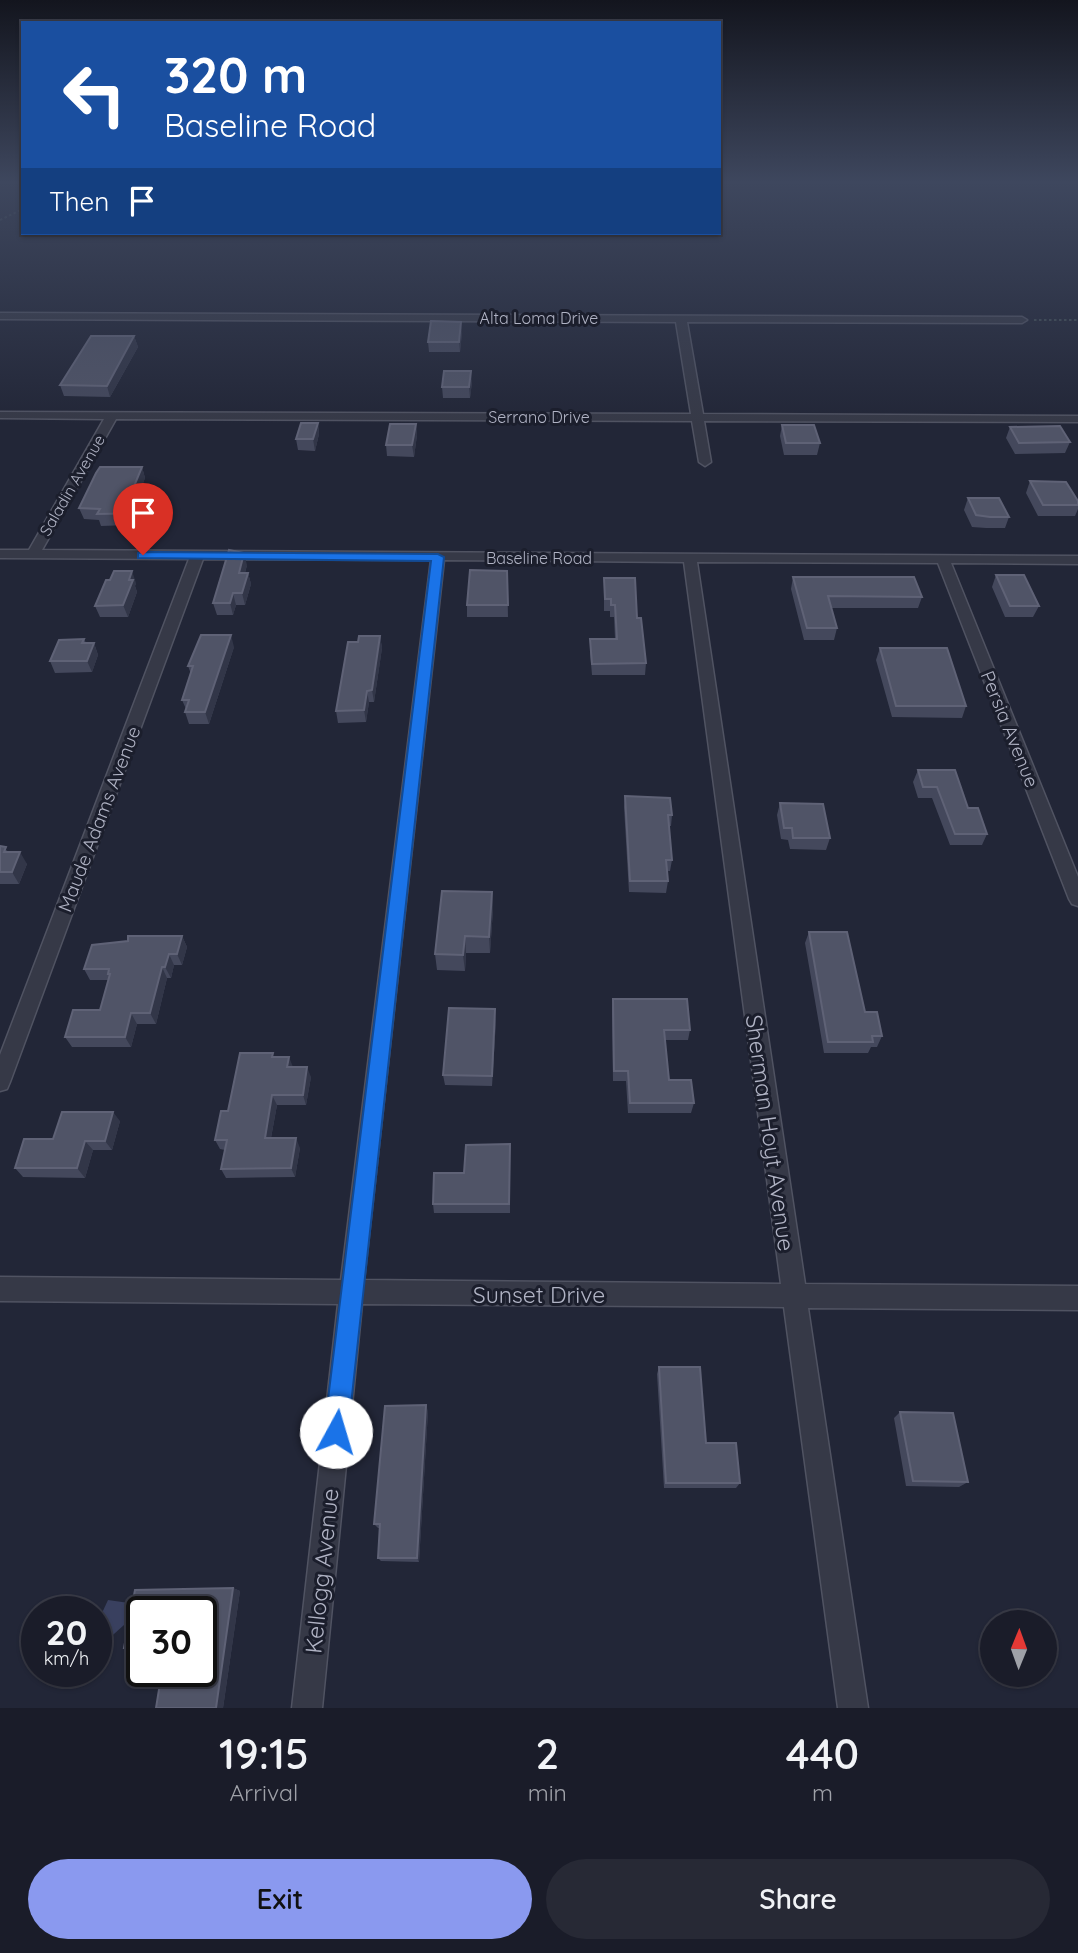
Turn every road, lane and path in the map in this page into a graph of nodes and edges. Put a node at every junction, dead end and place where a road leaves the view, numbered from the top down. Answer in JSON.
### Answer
{"nodes":[{"id":1,"x":0,"y":316,"type":"edge"},
{"id":2,"x":681,"y":318,"type":"junction"},
{"id":3,"x":1022,"y":320,"type":"joint"},
{"id":4,"x":1078,"y":320,"type":"edge"},
{"id":5,"x":0,"y":415,"type":"edge"},
{"id":6,"x":111,"y":417,"type":"junction"},
{"id":7,"x":697,"y":417,"type":"junction"},
{"id":8,"x":1078,"y":419,"type":"edge"},
{"id":9,"x":705,"y":462,"type":"dead end"},
{"id":10,"x":0,"y":554,"type":"edge"},
{"id":11,"x":33,"y":554,"type":"junction"},
{"id":12,"x":197,"y":556,"type":"junction"},
{"id":13,"x":438,"y":557,"type":"junction"},
{"id":14,"x":690,"y":559,"type":"junction"},
{"id":15,"x":943,"y":559,"type":"junction"},
{"id":16,"x":1078,"y":560,"type":"edge"},
{"id":17,"x":1078,"y":899,"type":"edge"},
{"id":18,"x":0,"y":1082,"type":"edge"},
{"id":19,"x":0,"y":1289,"type":"edge"},
{"id":20,"x":351,"y":1294,"type":"junction"},
{"id":21,"x":793,"y":1297,"type":"junction"},
{"id":22,"x":1078,"y":1298,"type":"edge"},
{"id":23,"x":307,"y":1708,"type":"edge"},
{"id":24,"x":853,"y":1708,"type":"edge"}],
"edges":[{"from":1,"to":2,"type":"street","name":"Alta Loma Drive"},
{"from":2,"to":3,"type":"street","name":"Alta Loma Drive"},
{"from":2,"to":7,"type":"street"},
{"from":3,"to":4,"type":"path"},
{"from":5,"to":6,"type":"street","name":"Serrano Drive"},
{"from":6,"to":7,"type":"street","name":"Serrano Drive"},
{"from":6,"to":11,"type":"street","name":"Saladin Avenue"},
{"from":7,"to":8,"type":"street","name":"Serrano Drive"},
{"from":7,"to":9,"type":"street"},
{"from":10,"to":11,"type":"street","name":"Baseline Road"},
{"from":11,"to":12,"type":"street","name":"Baseline Road"},
{"from":12,"to":13,"type":"street","name":"Baseline Road"},
{"from":12,"to":18,"type":"street","name":"Maude Adams Avenue"},
{"from":13,"to":14,"type":"street","name":"Baseline Road"},
{"from":13,"to":20,"type":"street","name":"Kellogg Avenue"},
{"from":14,"to":15,"type":"street","name":"Baseline Road"},
{"from":14,"to":21,"type":"street","name":"Sherman Hoyt Avenue"},
{"from":15,"to":16,"type":"street","name":"Baseline Road"},
{"from":15,"to":17,"type":"street","name":"Persia Avenue"},
{"from":19,"to":20,"type":"street","name":"Sunset Drive"},
{"from":20,"to":21,"type":"street","name":"Sunset Drive"},
{"from":20,"to":23,"type":"street","name":"Kellogg Avenue"},
{"from":21,"to":22,"type":"street","name":"Sunset Drive"},
{"from":21,"to":24,"type":"street","name":"Sherman Hoyt Avenue"}]}
